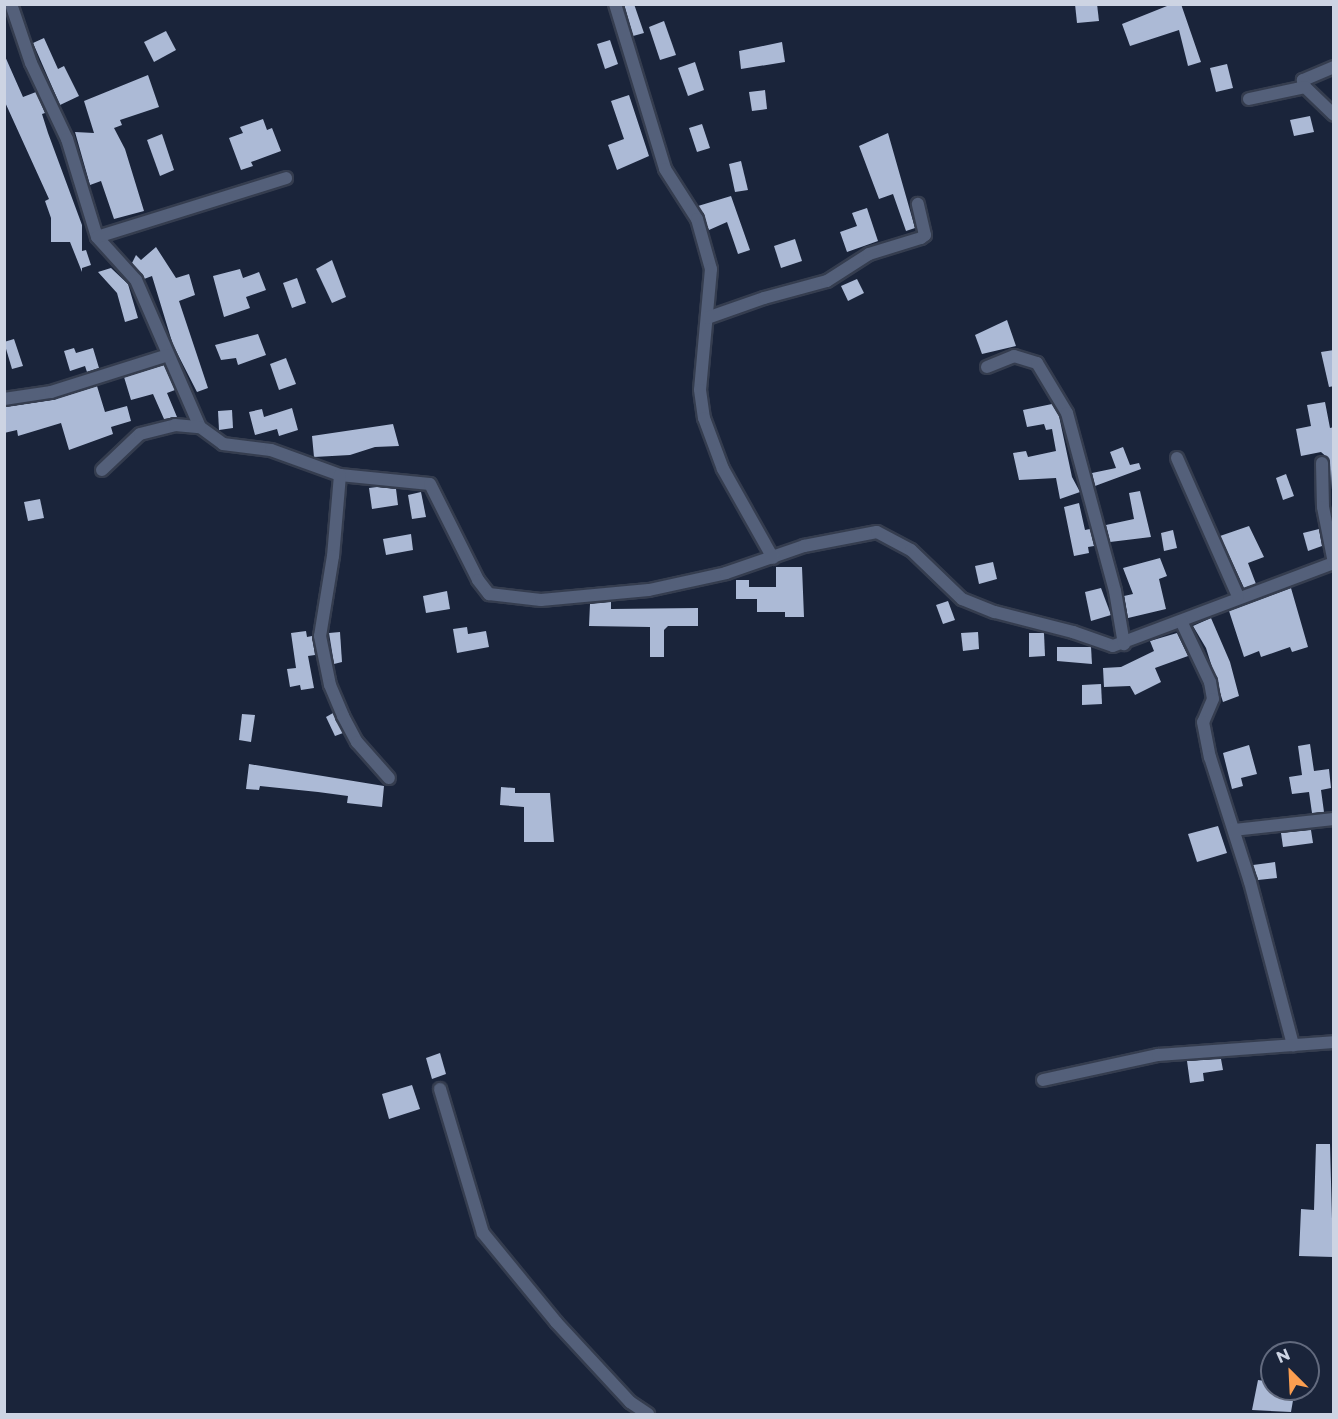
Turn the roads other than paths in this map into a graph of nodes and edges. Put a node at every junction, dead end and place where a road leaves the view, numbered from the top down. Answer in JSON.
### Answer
{"nodes":[{"id":1,"x":11,"y":4,"type":"edge"},
{"id":2,"x":615,"y":4,"type":"edge"},
{"id":3,"x":1334,"y":67,"type":"edge"},
{"id":4,"x":1305,"y":87,"type":"junction"},
{"id":5,"x":1249,"y":99,"type":"dead end"},
{"id":6,"x":1334,"y":115,"type":"edge"},
{"id":7,"x":286,"y":178,"type":"dead end"},
{"id":8,"x":918,"y":204,"type":"dead end"},
{"id":9,"x":97,"y":237,"type":"junction"},
{"id":10,"x":707,"y":318,"type":"junction"},
{"id":11,"x":168,"y":355,"type":"junction"},
{"id":12,"x":987,"y":367,"type":"dead end"},
{"id":13,"x":4,"y":399,"type":"edge"},
{"id":14,"x":200,"y":427,"type":"junction"},
{"id":15,"x":1177,"y":458,"type":"dead end"},
{"id":16,"x":1322,"y":463,"type":"dead end"},
{"id":17,"x":102,"y":470,"type":"dead end"},
{"id":18,"x":340,"y":475,"type":"junction"},
{"id":19,"x":773,"y":558,"type":"junction"},
{"id":20,"x":1334,"y":563,"type":"edge"},
{"id":21,"x":1238,"y":596,"type":"junction"},
{"id":22,"x":1181,"y":621,"type":"junction"},
{"id":23,"x":1124,"y":644,"type":"junction"},
{"id":24,"x":389,"y":778,"type":"dead end"},
{"id":25,"x":1334,"y":819,"type":"edge"},
{"id":26,"x":1234,"y":830,"type":"junction"},
{"id":27,"x":1334,"y":1042,"type":"edge"},
{"id":28,"x":1293,"y":1045,"type":"junction"},
{"id":29,"x":1043,"y":1080,"type":"dead end"},
{"id":30,"x":440,"y":1089,"type":"dead end"},
{"id":31,"x":648,"y":1414,"type":"edge"}],
"edges":[{"from":1,"to":9,"type":"street"},
{"from":2,"to":10,"type":"street"},
{"from":3,"to":4,"type":"street"},
{"from":4,"to":5,"type":"street"},
{"from":4,"to":6,"type":"street"},
{"from":7,"to":9,"type":"street"},
{"from":8,"to":10,"type":"street"},
{"from":9,"to":11,"type":"street"},
{"from":10,"to":19,"type":"street"},
{"from":11,"to":13,"type":"street"},
{"from":11,"to":14,"type":"street"},
{"from":12,"to":23,"type":"street"},
{"from":14,"to":17,"type":"street"},
{"from":14,"to":18,"type":"street"},
{"from":15,"to":21,"type":"street"},
{"from":16,"to":20,"type":"street"},
{"from":18,"to":19,"type":"street"},
{"from":18,"to":24,"type":"street"},
{"from":19,"to":23,"type":"street"},
{"from":20,"to":21,"type":"street"},
{"from":21,"to":22,"type":"street"},
{"from":22,"to":23,"type":"street"},
{"from":22,"to":26,"type":"street"},
{"from":25,"to":26,"type":"street"},
{"from":26,"to":28,"type":"street"},
{"from":27,"to":28,"type":"street"},
{"from":28,"to":29,"type":"street"},
{"from":30,"to":31,"type":"street"}]}
